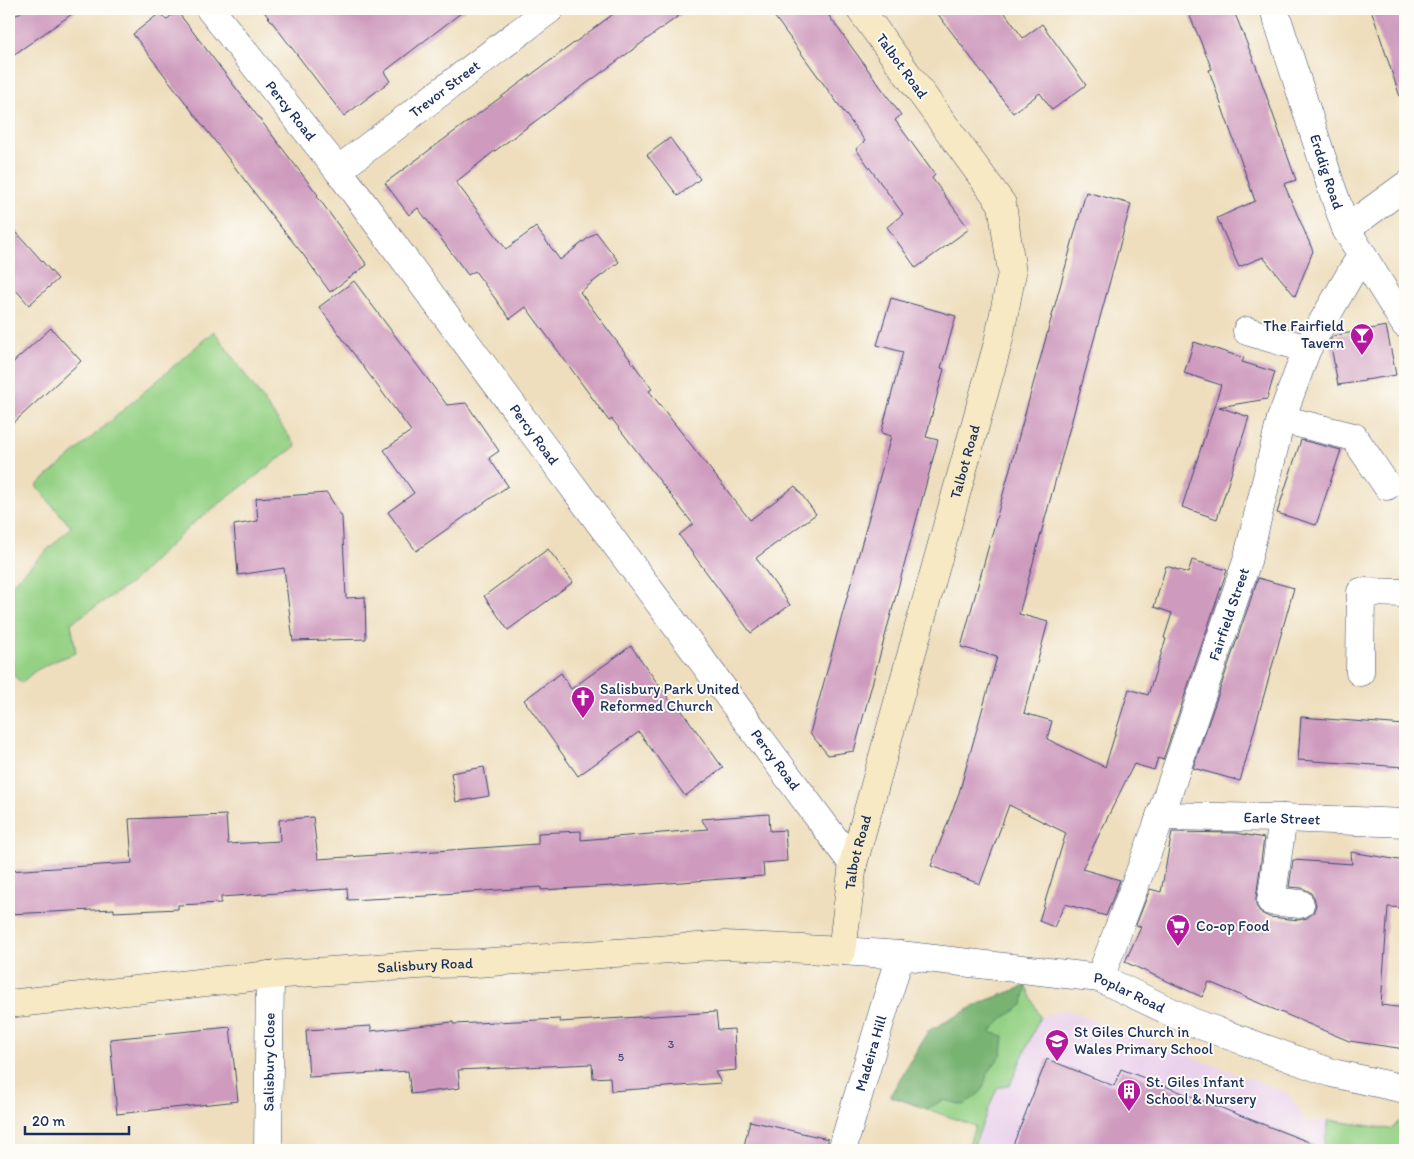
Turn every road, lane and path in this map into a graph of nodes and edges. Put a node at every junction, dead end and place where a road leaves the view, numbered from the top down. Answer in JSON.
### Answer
{"nodes":[{"id":1,"x":210,"y":9,"type":"edge"},
{"id":2,"x":550,"y":9,"type":"edge"},
{"id":3,"x":860,"y":9,"type":"edge"},
{"id":4,"x":1274,"y":9,"type":"edge"},
{"id":5,"x":338,"y":170,"type":"junction"},
{"id":6,"x":1405,"y":186,"type":"edge"},
{"id":7,"x":1346,"y":229,"type":"junction"},
{"id":8,"x":1362,"y":254,"type":"junction"},
{"id":9,"x":1405,"y":324,"type":"edge"},
{"id":10,"x":1247,"y":331,"type":"dead end"},
{"id":11,"x":1307,"y":349,"type":"junction"},
{"id":12,"x":1281,"y":419,"type":"junction"},
{"id":13,"x":1387,"y":486,"type":"dead end"},
{"id":14,"x":1405,"y":593,"type":"edge"},
{"id":15,"x":1360,"y":672,"type":"dead end"},
{"id":16,"x":1160,"y":816,"type":"junction"},
{"id":17,"x":1283,"y":818,"type":"junction"},
{"id":18,"x":1405,"y":823,"type":"edge"},
{"id":19,"x":853,"y":864,"type":"junction"},
{"id":20,"x":1300,"y":904,"type":"dead end"},
{"id":21,"x":842,"y":951,"type":"junction"},
{"id":22,"x":900,"y":955,"type":"junction"},
{"id":23,"x":270,"y":975,"type":"junction"},
{"id":24,"x":1100,"y":978,"type":"junction"},
{"id":25,"x":9,"y":1004,"type":"edge"},
{"id":26,"x":1405,"y":1090,"type":"edge"},
{"id":27,"x":268,"y":1150,"type":"edge"},
{"id":28,"x":842,"y":1150,"type":"edge"}],
"edges":[{"from":1,"to":5,"type":"street","name":"Percy Road"},
{"from":2,"to":5,"type":"street","name":"Trevor Street"},
{"from":3,"to":19,"type":"main road","name":"Talbot Road"},
{"from":4,"to":7,"type":"street","name":"Erddig Road"},
{"from":5,"to":19,"type":"street","name":"Percy Road"},
{"from":6,"to":7,"type":"street"},
{"from":7,"to":8,"type":"street","name":"Erddig Road"},
{"from":8,"to":9,"type":"street","name":"Erddig Road"},
{"from":8,"to":11,"type":"street","name":"Fairfield Street"},
{"from":10,"to":11,"type":"street"},
{"from":11,"to":12,"type":"street","name":"Fairfield Street"},
{"from":12,"to":13,"type":"street"},
{"from":12,"to":16,"type":"street","name":"Fairfield Street"},
{"from":14,"to":15,"type":"street"},
{"from":16,"to":17,"type":"street","name":"Earle Street"},
{"from":16,"to":24,"type":"street","name":"Fairfield Street"},
{"from":17,"to":18,"type":"street","name":"Earle Street"},
{"from":17,"to":20,"type":"street"},
{"from":19,"to":21,"type":"main road","name":"Talbot Road"},
{"from":21,"to":22,"type":"street","name":"Poplar Road"},
{"from":21,"to":23,"type":"main road","name":"Salisbury Road"},
{"from":22,"to":24,"type":"street","name":"Poplar Road"},
{"from":22,"to":28,"type":"street","name":"Madeira Hill"},
{"from":23,"to":25,"type":"main road","name":"Salisbury Road"},
{"from":23,"to":27,"type":"street","name":"Salisbury Close"},
{"from":24,"to":26,"type":"street","name":"Poplar Road"}]}
